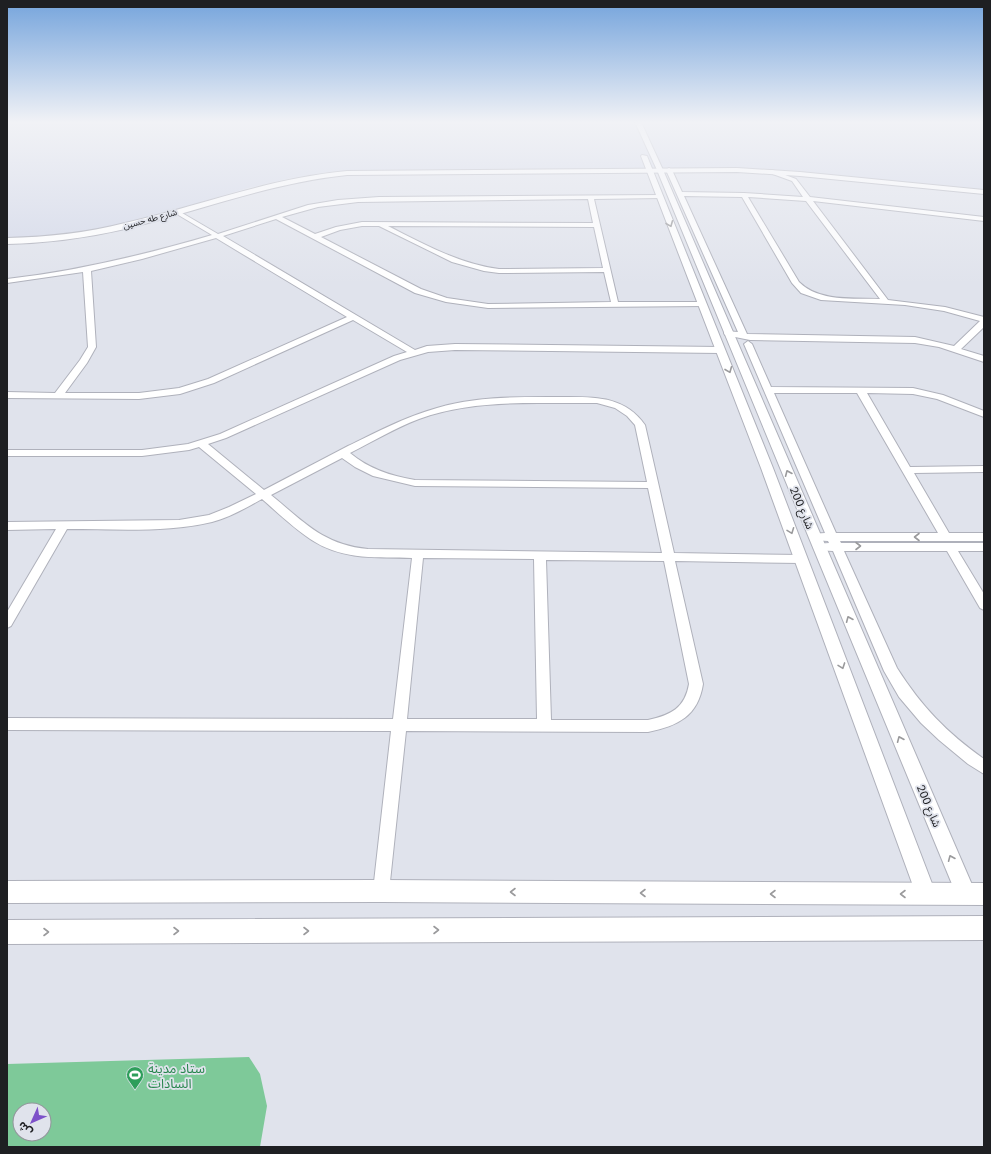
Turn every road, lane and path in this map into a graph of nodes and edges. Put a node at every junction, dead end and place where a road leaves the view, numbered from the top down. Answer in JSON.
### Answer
{"nodes":[{"id":1,"x":293,"y":176,"type":"edge"},
{"id":2,"x":318,"y":176,"type":"edge"},
{"id":3,"x":658,"y":176,"type":"edge"},
{"id":4,"x":660,"y":176,"type":"edge"},
{"id":5,"x":663,"y":176,"type":"edge"},
{"id":6,"x":783,"y":176,"type":"edge"},
{"id":7,"x":798,"y":176,"type":"edge"},
{"id":8,"x":821,"y":176,"type":"edge"},
{"id":9,"x":831,"y":177,"type":"junction"},
{"id":10,"x":794,"y":180,"type":"junction"},
{"id":11,"x":984,"y":189,"type":"edge"},
{"id":12,"x":984,"y":192,"type":"edge"},
{"id":13,"x":679,"y":194,"type":"junction"},
{"id":14,"x":744,"y":195,"type":"junction"},
{"id":15,"x":660,"y":197,"type":"junction"},
{"id":16,"x":591,"y":198,"type":"junction"},
{"id":17,"x":809,"y":199,"type":"junction"},
{"id":18,"x":178,"y":212,"type":"junction"},
{"id":19,"x":277,"y":217,"type":"junction"},
{"id":20,"x":984,"y":219,"type":"edge"},
{"id":21,"x":379,"y":224,"type":"junction"},
{"id":22,"x":597,"y":225,"type":"junction"},
{"id":23,"x":7,"y":236,"type":"edge"},
{"id":24,"x":218,"y":236,"type":"junction"},
{"id":25,"x":315,"y":237,"type":"junction"},
{"id":26,"x":7,"y":241,"type":"edge"},
{"id":27,"x":87,"y":269,"type":"junction"},
{"id":28,"x":607,"y":270,"type":"junction"},
{"id":29,"x":7,"y":281,"type":"edge"},
{"id":30,"x":885,"y":301,"type":"junction"},
{"id":31,"x":702,"y":304,"type":"junction"},
{"id":32,"x":615,"y":305,"type":"junction"},
{"id":33,"x":353,"y":317,"type":"junction"},
{"id":34,"x":984,"y":321,"type":"edge"},
{"id":35,"x":728,"y":333,"type":"junction"},
{"id":36,"x":746,"y":340,"type":"junction"},
{"id":37,"x":956,"y":349,"type":"junction"},
{"id":38,"x":720,"y":350,"type":"junction"},
{"id":39,"x":735,"y":350,"type":"junction"},
{"id":40,"x":412,"y":352,"type":"junction"},
{"id":41,"x":984,"y":359,"type":"edge"},
{"id":42,"x":984,"y":365,"type":"edge"},
{"id":43,"x":768,"y":390,"type":"junction"},
{"id":44,"x":860,"y":390,"type":"junction"},
{"id":45,"x":7,"y":395,"type":"edge"},
{"id":46,"x":58,"y":395,"type":"junction"},
{"id":47,"x":984,"y":414,"type":"edge"},
{"id":48,"x":201,"y":444,"type":"junction"},
{"id":49,"x":7,"y":453,"type":"edge"},
{"id":50,"x":343,"y":453,"type":"junction"},
{"id":51,"x":984,"y":469,"type":"edge"},
{"id":52,"x":906,"y":470,"type":"junction"},
{"id":53,"x":653,"y":485,"type":"junction"},
{"id":54,"x":263,"y":495,"type":"junction"},
{"id":55,"x":64,"y":525,"type":"junction"},
{"id":56,"x":7,"y":526,"type":"edge"},
{"id":57,"x":984,"y":537,"type":"edge"},
{"id":58,"x":817,"y":542,"type":"junction"},
{"id":59,"x":834,"y":542,"type":"junction"},
{"id":60,"x":948,"y":542,"type":"junction"},
{"id":61,"x":984,"y":547,"type":"edge"},
{"id":62,"x":418,"y":554,"type":"junction"},
{"id":63,"x":540,"y":555,"type":"junction"},
{"id":64,"x":669,"y":557,"type":"junction"},
{"id":65,"x":802,"y":559,"type":"junction"},
{"id":66,"x":984,"y":605,"type":"edge"},
{"id":67,"x":8,"y":619,"type":"edge"},
{"id":68,"x":7,"y":724,"type":"edge"},
{"id":69,"x":399,"y":725,"type":"junction"},
{"id":70,"x":544,"y":725,"type":"junction"},
{"id":71,"x":984,"y":767,"type":"edge"},
{"id":72,"x":381,"y":891,"type":"junction"},
{"id":73,"x":7,"y":892,"type":"edge"},
{"id":74,"x":926,"y":894,"type":"junction"},
{"id":75,"x":975,"y":894,"type":"edge"},
{"id":76,"x":984,"y":928,"type":"edge"},
{"id":77,"x":7,"y":932,"type":"edge"}],
"edges":[{"from":1,"to":23,"type":"main road","name":"شارع طه حسين"},
{"from":2,"to":18,"type":"main road","name":"شارع طه حسين"},
{"from":3,"to":15,"type":"street","name":"شارع 200"},
{"from":4,"to":35,"type":"street","name":"شارع 200"},
{"from":5,"to":13,"type":"street"},
{"from":6,"to":10,"type":"street"},
{"from":7,"to":10,"type":"street"},
{"from":8,"to":9,"type":"main road","name":"شارع طه حسين"},
{"from":9,"to":11,"type":"main road"},
{"from":9,"to":12,"type":"main road","name":"شارع طه حسين"},
{"from":10,"to":17,"type":"street"},
{"from":13,"to":14,"type":"street"},
{"from":13,"to":36,"type":"street"},
{"from":14,"to":17,"type":"street"},
{"from":14,"to":30,"type":"street"},
{"from":15,"to":16,"type":"street"},
{"from":15,"to":31,"type":"street","name":"شارع 200","one_way":true},
{"from":16,"to":19,"type":"street"},
{"from":16,"to":22,"type":"street"},
{"from":17,"to":20,"type":"street"},
{"from":17,"to":30,"type":"street"},
{"from":18,"to":24,"type":"street"},
{"from":18,"to":26,"type":"main road","name":"شارع طه حسين"},
{"from":19,"to":24,"type":"street"},
{"from":19,"to":25,"type":"street"},
{"from":21,"to":22,"type":"street"},
{"from":21,"to":25,"type":"street"},
{"from":21,"to":28,"type":"street"},
{"from":22,"to":28,"type":"street"},
{"from":24,"to":27,"type":"street"},
{"from":24,"to":33,"type":"street"},
{"from":25,"to":32,"type":"street"},
{"from":27,"to":29,"type":"street"},
{"from":27,"to":46,"type":"street"},
{"from":28,"to":32,"type":"street"},
{"from":30,"to":34,"type":"street"},
{"from":31,"to":32,"type":"street"},
{"from":31,"to":38,"type":"street","name":"شارع 200"},
{"from":33,"to":40,"type":"street"},
{"from":33,"to":46,"type":"street"},
{"from":34,"to":37,"type":"street"},
{"from":35,"to":36,"type":"street"},
{"from":35,"to":39,"type":"street","name":"شارع 200"},
{"from":36,"to":37,"type":"street"},
{"from":36,"to":39,"type":"street"},
{"from":36,"to":42,"type":"street"},
{"from":36,"to":43,"type":"street"},
{"from":37,"to":41,"type":"street"},
{"from":38,"to":40,"type":"street"},
{"from":38,"to":65,"type":"street","name":"شارع 200","one_way":true},
{"from":58,"to":39,"type":"street","name":"شارع 200","one_way":true},
{"from":40,"to":48,"type":"street"},
{"from":43,"to":44,"type":"street"},
{"from":43,"to":59,"type":"street"},
{"from":44,"to":47,"type":"street"},
{"from":44,"to":52,"type":"street"},
{"from":45,"to":46,"type":"street"},
{"from":48,"to":49,"type":"street"},
{"from":48,"to":54,"type":"street"},
{"from":50,"to":53,"type":"street"},
{"from":50,"to":53,"type":"street"},
{"from":50,"to":54,"type":"street"},
{"from":51,"to":52,"type":"street"},
{"from":52,"to":60,"type":"street"},
{"from":53,"to":64,"type":"street"},
{"from":54,"to":55,"type":"street"},
{"from":54,"to":62,"type":"street"},
{"from":55,"to":56,"type":"street"},
{"from":55,"to":67,"type":"street"},
{"from":57,"to":60,"type":"street"},
{"from":58,"to":59,"type":"street"},
{"from":75,"to":58,"type":"street","name":"شارع 200","one_way":true},
{"from":59,"to":60,"type":"street"},
{"from":59,"to":71,"type":"street"},
{"from":60,"to":61,"type":"street"},
{"from":60,"to":66,"type":"street"},
{"from":62,"to":63,"type":"street"},
{"from":62,"to":69,"type":"street"},
{"from":63,"to":64,"type":"street"},
{"from":63,"to":70,"type":"street"},
{"from":64,"to":65,"type":"street"},
{"from":64,"to":70,"type":"street"},
{"from":65,"to":74,"type":"street","name":"شارع 200","one_way":true},
{"from":68,"to":69,"type":"street"},
{"from":69,"to":70,"type":"street"},
{"from":69,"to":72,"type":"street"},
{"from":72,"to":73,"type":"main road"},
{"from":74,"to":72,"type":"main road","one_way":true},
{"from":74,"to":75,"type":"main road"},
{"from":77,"to":76,"type":"main road","one_way":true}]}
